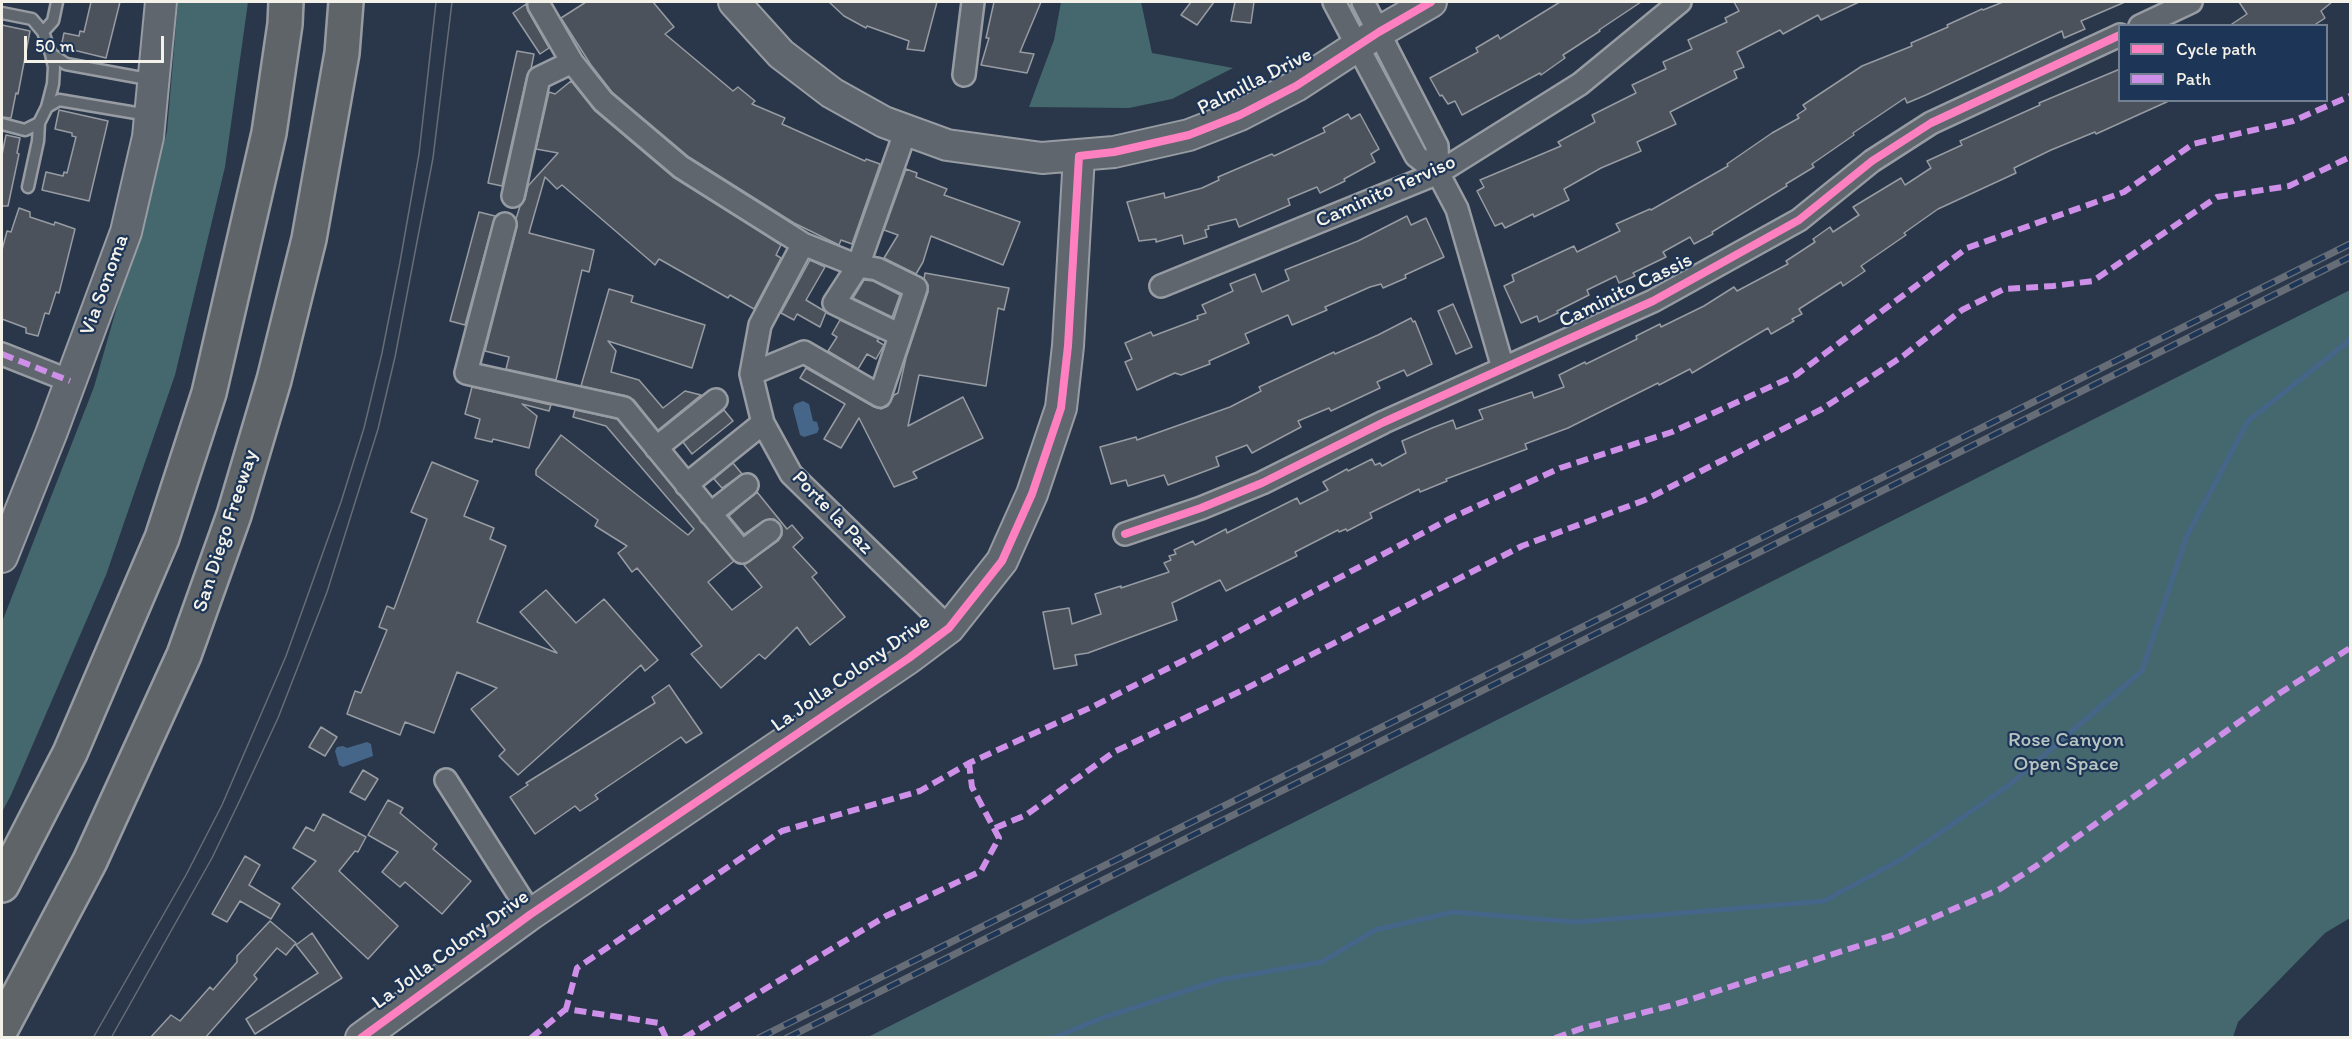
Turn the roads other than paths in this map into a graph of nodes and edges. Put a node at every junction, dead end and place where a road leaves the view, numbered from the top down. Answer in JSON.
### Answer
{"nodes":[{"id":1,"x":57,"y":2,"type":"edge"},
{"id":2,"x":161,"y":2,"type":"edge"},
{"id":3,"x":286,"y":2,"type":"edge"},
{"id":4,"x":346,"y":2,"type":"edge"},
{"id":5,"x":539,"y":2,"type":"edge"},
{"id":6,"x":734,"y":2,"type":"edge"},
{"id":7,"x":973,"y":2,"type":"edge"},
{"id":8,"x":1334,"y":2,"type":"edge"},
{"id":9,"x":1363,"y":2,"type":"edge"},
{"id":10,"x":1431,"y":2,"type":"edge"},
{"id":11,"x":1680,"y":2,"type":"edge"},
{"id":12,"x":2191,"y":2,"type":"edge"},
{"id":13,"x":2,"y":13,"type":"edge"},
{"id":14,"x":2144,"y":24,"type":"edge"},
{"id":15,"x":43,"y":32,"type":"junction"},
{"id":16,"x":2118,"y":36,"type":"edge"},
{"id":17,"x":1368,"y":39,"type":"junction"},
{"id":18,"x":51,"y":54,"type":"junction"},
{"id":19,"x":572,"y":62,"type":"junction"},
{"id":20,"x":964,"y":75,"type":"dead end"},
{"id":21,"x":153,"y":80,"type":"junction"},
{"id":22,"x":47,"y":106,"type":"junction"},
{"id":23,"x":150,"y":115,"type":"junction"},
{"id":24,"x":39,"y":123,"type":"junction"},
{"id":25,"x":2,"y":124,"type":"edge"},
{"id":26,"x":906,"y":130,"type":"junction"},
{"id":27,"x":1079,"y":156,"type":"junction"},
{"id":28,"x":1438,"y":173,"type":"junction"},
{"id":29,"x":28,"y":187,"type":"dead end"},
{"id":30,"x":513,"y":196,"type":"dead end"},
{"id":31,"x":505,"y":224,"type":"dead end"},
{"id":32,"x":803,"y":244,"type":"junction"},
{"id":33,"x":858,"y":266,"type":"junction"},
{"id":34,"x":1161,"y":286,"type":"dead end"},
{"id":35,"x":900,"y":335,"type":"junction"},
{"id":36,"x":2,"y":354,"type":"edge"},
{"id":37,"x":1503,"y":368,"type":"junction"},
{"id":38,"x":751,"y":374,"type":"junction"},
{"id":39,"x":70,"y":381,"type":"junction"},
{"id":40,"x":716,"y":400,"type":"dead end"},
{"id":41,"x":763,"y":423,"type":"junction"},
{"id":42,"x":656,"y":448,"type":"junction"},
{"id":43,"x":686,"y":485,"type":"junction"},
{"id":44,"x":747,"y":485,"type":"dead end"},
{"id":45,"x":710,"y":514,"type":"junction"},
{"id":46,"x":770,"y":531,"type":"dead end"},
{"id":47,"x":1125,"y":534,"type":"dead end"},
{"id":48,"x":2,"y":556,"type":"edge"},
{"id":49,"x":949,"y":628,"type":"junction"},
{"id":50,"x":446,"y":780,"type":"dead end"},
{"id":51,"x":2,"y":885,"type":"edge"},
{"id":52,"x":531,"y":914,"type":"junction"},
{"id":53,"x":2,"y":1027,"type":"edge"},
{"id":54,"x":361,"y":1038,"type":"edge"}],
"edges":[{"from":1,"to":15,"type":"lane"},
{"from":2,"to":21,"type":"street","name":"Via Sonoma"},
{"from":3,"to":51,"type":"highway"},
{"from":4,"to":53,"type":"highway","name":"San Diego Freeway"},
{"from":5,"to":19,"type":"street"},
{"from":6,"to":26,"type":"street","name":"Palmilla Drive"},
{"from":7,"to":20,"type":"street"},
{"from":8,"to":17,"type":"street"},
{"from":9,"to":17,"type":"street"},
{"from":10,"to":17,"type":"street","name":"Palmilla Drive"},
{"from":11,"to":28,"type":"street","name":"Caminito Terviso"},
{"from":12,"to":14,"type":"street"},
{"from":13,"to":15,"type":"lane"},
{"from":15,"to":18,"type":"lane"},
{"from":16,"to":37,"type":"street","name":"Caminito Cassis"},
{"from":17,"to":27,"type":"street","name":"Palmilla Drive"},
{"from":17,"to":28,"type":"street"},
{"from":18,"to":21,"type":"lane"},
{"from":18,"to":22,"type":"lane"},
{"from":19,"to":30,"type":"street"},
{"from":19,"to":32,"type":"street"},
{"from":21,"to":23,"type":"street","name":"Via Sonoma"},
{"from":22,"to":23,"type":"lane"},
{"from":22,"to":24,"type":"lane"},
{"from":23,"to":39,"type":"street","name":"Via Sonoma"},
{"from":24,"to":25,"type":"lane"},
{"from":24,"to":29,"type":"lane"},
{"from":26,"to":27,"type":"street","name":"Palmilla Drive"},
{"from":26,"to":33,"type":"street"},
{"from":27,"to":49,"type":"street","name":"La Jolla Colony Drive"},
{"from":28,"to":34,"type":"street","name":"Caminito Terviso"},
{"from":28,"to":37,"type":"street"},
{"from":31,"to":42,"type":"street"},
{"from":32,"to":33,"type":"street"},
{"from":32,"to":38,"type":"street"},
{"from":33,"to":35,"type":"street"},
{"from":33,"to":35,"type":"street"},
{"from":35,"to":38,"type":"street"},
{"from":36,"to":39,"type":"street"},
{"from":37,"to":47,"type":"street","name":"Caminito Cassis"},
{"from":38,"to":41,"type":"street","name":"Porte la Paz"},
{"from":39,"to":48,"type":"street","name":"Via Sonoma"},
{"from":40,"to":42,"type":"street"},
{"from":41,"to":43,"type":"street"},
{"from":41,"to":49,"type":"street","name":"Porte la Paz"},
{"from":42,"to":43,"type":"street"},
{"from":43,"to":45,"type":"street"},
{"from":44,"to":45,"type":"street"},
{"from":45,"to":46,"type":"street"},
{"from":49,"to":52,"type":"street","name":"La Jolla Colony Drive"},
{"from":50,"to":52,"type":"street"},
{"from":52,"to":54,"type":"street","name":"La Jolla Colony Drive"}]}
